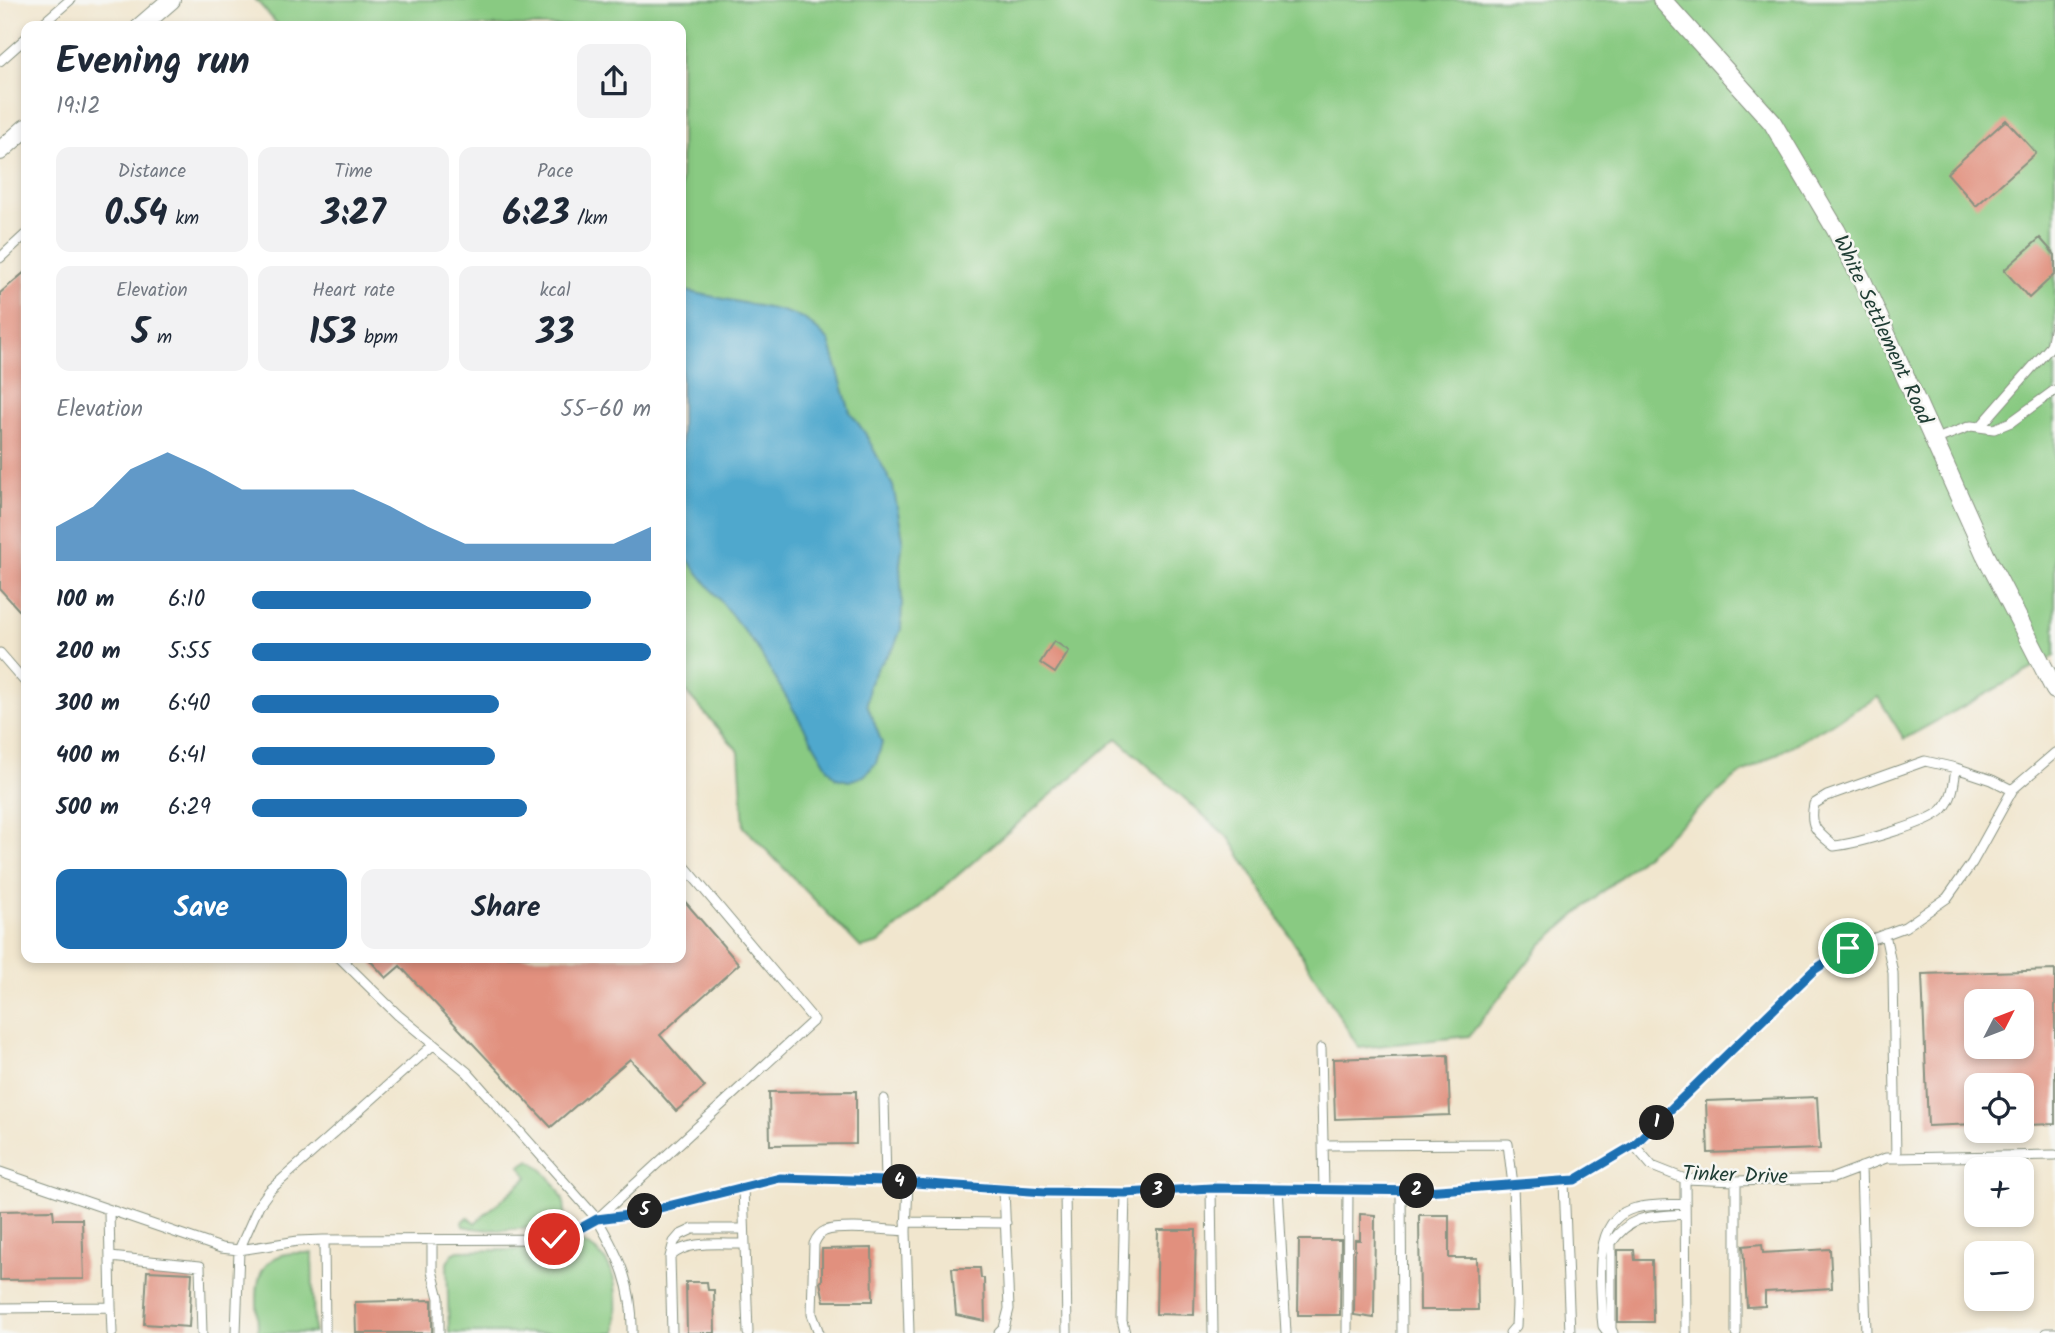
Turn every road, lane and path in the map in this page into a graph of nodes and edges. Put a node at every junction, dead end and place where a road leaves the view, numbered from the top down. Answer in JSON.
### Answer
{"nodes":[{"id":1,"x":70,"y":0,"type":"edge"},
{"id":2,"x":171,"y":0,"type":"edge"},
{"id":3,"x":1662,"y":0,"type":"edge"},
{"id":4,"x":46,"y":21,"type":"edge"},
{"id":5,"x":147,"y":21,"type":"edge"},
{"id":6,"x":21,"y":42,"type":"edge"},
{"id":7,"x":0,"y":61,"type":"edge"},
{"id":8,"x":21,"y":132,"type":"edge"},
{"id":9,"x":0,"y":151,"type":"edge"},
{"id":10,"x":21,"y":239,"type":"edge"},
{"id":11,"x":0,"y":258,"type":"edge"},
{"id":12,"x":2055,"y":326,"type":"edge"},
{"id":13,"x":2055,"y":390,"type":"edge"},
{"id":14,"x":1980,"y":427,"type":"junction"},
{"id":15,"x":1934,"y":440,"type":"junction"},
{"id":16,"x":0,"y":653,"type":"edge"},
{"id":17,"x":21,"y":677,"type":"edge"},
{"id":18,"x":2055,"y":690,"type":"edge"},
{"id":19,"x":2055,"y":753,"type":"edge"},
{"id":20,"x":1956,"y":768,"type":"junction"},
{"id":21,"x":2012,"y":790,"type":"junction"},
{"id":22,"x":686,"y":868,"type":"edge"},
{"id":23,"x":1885,"y":934,"type":"junction"},
{"id":24,"x":345,"y":963,"type":"edge"},
{"id":25,"x":433,"y":1045,"type":"junction"},
{"id":26,"x":1321,"y":1048,"type":"dead end"},
{"id":27,"x":884,"y":1099,"type":"dead end"},
{"id":28,"x":1634,"y":1145,"type":"junction"},
{"id":29,"x":1323,"y":1146,"type":"junction"},
{"id":30,"x":2055,"y":1155,"type":"edge"},
{"id":31,"x":1896,"y":1157,"type":"junction"},
{"id":32,"x":1861,"y":1167,"type":"junction"},
{"id":33,"x":0,"y":1172,"type":"edge"},
{"id":34,"x":1685,"y":1179,"type":"junction"},
{"id":35,"x":886,"y":1181,"type":"junction"},
{"id":36,"x":1736,"y":1181,"type":"junction"},
{"id":37,"x":1564,"y":1182,"type":"junction"},
{"id":38,"x":908,"y":1183,"type":"junction"},
{"id":39,"x":1513,"y":1185,"type":"junction"},
{"id":40,"x":743,"y":1187,"type":"junction"},
{"id":41,"x":1211,"y":1188,"type":"junction"},
{"id":42,"x":1278,"y":1188,"type":"junction"},
{"id":43,"x":1004,"y":1190,"type":"junction"},
{"id":44,"x":1324,"y":1190,"type":"junction"},
{"id":45,"x":1348,"y":1190,"type":"junction"},
{"id":46,"x":1065,"y":1191,"type":"junction"},
{"id":47,"x":1401,"y":1191,"type":"junction"},
{"id":48,"x":1125,"y":1193,"type":"junction"},
{"id":49,"x":1685,"y":1210,"type":"junction"},
{"id":50,"x":109,"y":1211,"type":"junction"},
{"id":51,"x":597,"y":1219,"type":"junction"},
{"id":52,"x":1006,"y":1223,"type":"junction"},
{"id":53,"x":906,"y":1226,"type":"junction"},
{"id":54,"x":744,"y":1229,"type":"junction"},
{"id":55,"x":324,"y":1240,"type":"junction"},
{"id":56,"x":432,"y":1240,"type":"junction"},
{"id":57,"x":745,"y":1244,"type":"junction"},
{"id":58,"x":239,"y":1250,"type":"junction"},
{"id":59,"x":110,"y":1257,"type":"junction"},
{"id":60,"x":670,"y":1257,"type":"junction"},
{"id":61,"x":111,"y":1307,"type":"junction"},
{"id":62,"x":0,"y":1308,"type":"edge"},
{"id":63,"x":817,"y":1330,"type":"edge"},
{"id":64,"x":112,"y":1333,"type":"edge"},
{"id":65,"x":202,"y":1333,"type":"edge"},
{"id":66,"x":236,"y":1333,"type":"edge"},
{"id":67,"x":325,"y":1333,"type":"edge"},
{"id":68,"x":439,"y":1333,"type":"edge"},
{"id":69,"x":632,"y":1333,"type":"edge"},
{"id":70,"x":671,"y":1333,"type":"edge"},
{"id":71,"x":748,"y":1333,"type":"edge"},
{"id":72,"x":909,"y":1333,"type":"edge"},
{"id":73,"x":999,"y":1333,"type":"edge"},
{"id":74,"x":1067,"y":1333,"type":"edge"},
{"id":75,"x":1125,"y":1333,"type":"edge"},
{"id":76,"x":1213,"y":1333,"type":"edge"},
{"id":77,"x":1286,"y":1333,"type":"edge"},
{"id":78,"x":1347,"y":1333,"type":"edge"},
{"id":79,"x":1402,"y":1333,"type":"edge"},
{"id":80,"x":1510,"y":1333,"type":"edge"},
{"id":81,"x":1570,"y":1333,"type":"edge"},
{"id":82,"x":1611,"y":1333,"type":"edge"},
{"id":83,"x":1686,"y":1333,"type":"edge"},
{"id":84,"x":1736,"y":1333,"type":"edge"},
{"id":85,"x":1866,"y":1333,"type":"edge"},
{"id":86,"x":2046,"y":1333,"type":"edge"},
{"id":87,"x":2055,"y":1333,"type":"edge"}],
"edges":[{"from":1,"to":4,"type":"lane"},
{"from":2,"to":5,"type":"street"},
{"from":3,"to":15,"type":"street","name":"White Settlement Road"},
{"from":6,"to":7,"type":"lane"},
{"from":8,"to":9,"type":"street"},
{"from":10,"to":11,"type":"lane"},
{"from":12,"to":14,"type":"lane"},
{"from":13,"to":14,"type":"lane"},
{"from":14,"to":15,"type":"lane"},
{"from":15,"to":18,"type":"street","name":"White Settlement Road"},
{"from":16,"to":17,"type":"lane"},
{"from":19,"to":21,"type":"lane"},
{"from":20,"to":20,"type":"lane"},
{"from":20,"to":21,"type":"lane"},
{"from":21,"to":23,"type":"lane"},
{"from":22,"to":51,"type":"lane"},
{"from":23,"to":28,"type":"lane"},
{"from":23,"to":31,"type":"lane"},
{"from":24,"to":25,"type":"lane"},
{"from":25,"to":51,"type":"lane"},
{"from":25,"to":58,"type":"lane"},
{"from":26,"to":29,"type":"lane"},
{"from":27,"to":35,"type":"lane"},
{"from":28,"to":34,"type":"lane","name":"Tinker Drive"},
{"from":28,"to":37,"type":"lane"},
{"from":29,"to":39,"type":"lane"},
{"from":29,"to":44,"type":"lane"},
{"from":30,"to":31,"type":"lane","name":"Tinker Drive"},
{"from":31,"to":32,"type":"lane","name":"Tinker Drive"},
{"from":32,"to":36,"type":"lane","name":"Tinker Drive"},
{"from":32,"to":85,"type":"lane"},
{"from":33,"to":50,"type":"lane"},
{"from":34,"to":36,"type":"lane","name":"Tinker Drive"},
{"from":34,"to":49,"type":"lane"},
{"from":35,"to":38,"type":"lane"},
{"from":35,"to":40,"type":"lane"},
{"from":36,"to":84,"type":"lane"},
{"from":37,"to":39,"type":"lane"},
{"from":37,"to":81,"type":"lane"},
{"from":38,"to":43,"type":"lane"},
{"from":38,"to":53,"type":"lane"},
{"from":39,"to":47,"type":"lane"},
{"from":39,"to":80,"type":"lane"},
{"from":40,"to":51,"type":"lane"},
{"from":40,"to":54,"type":"lane"},
{"from":41,"to":42,"type":"lane"},
{"from":41,"to":48,"type":"lane"},
{"from":41,"to":76,"type":"lane"},
{"from":42,"to":44,"type":"lane"},
{"from":42,"to":77,"type":"lane"},
{"from":43,"to":46,"type":"lane"},
{"from":43,"to":52,"type":"lane"},
{"from":44,"to":45,"type":"lane"},
{"from":45,"to":47,"type":"lane"},
{"from":45,"to":78,"type":"lane"},
{"from":46,"to":48,"type":"lane"},
{"from":46,"to":74,"type":"lane"},
{"from":47,"to":79,"type":"lane"},
{"from":48,"to":75,"type":"lane"},
{"from":49,"to":82,"type":"lane"},
{"from":49,"to":83,"type":"lane"},
{"from":50,"to":58,"type":"lane"},
{"from":50,"to":59,"type":"lane"},
{"from":51,"to":56,"type":"lane"},
{"from":51,"to":69,"type":"lane"},
{"from":52,"to":53,"type":"lane"},
{"from":52,"to":73,"type":"lane"},
{"from":53,"to":63,"type":"lane"},
{"from":53,"to":72,"type":"lane"},
{"from":54,"to":57,"type":"lane"},
{"from":54,"to":60,"type":"lane"},
{"from":55,"to":56,"type":"lane"},
{"from":55,"to":58,"type":"lane"},
{"from":55,"to":67,"type":"lane"},
{"from":56,"to":68,"type":"lane"},
{"from":57,"to":60,"type":"lane"},
{"from":57,"to":71,"type":"lane"},
{"from":58,"to":66,"type":"lane"},
{"from":59,"to":61,"type":"lane"},
{"from":59,"to":65,"type":"lane"},
{"from":60,"to":70,"type":"lane"},
{"from":61,"to":62,"type":"lane"},
{"from":61,"to":64,"type":"lane"},
{"from":86,"to":87,"type":"lane"}]}
